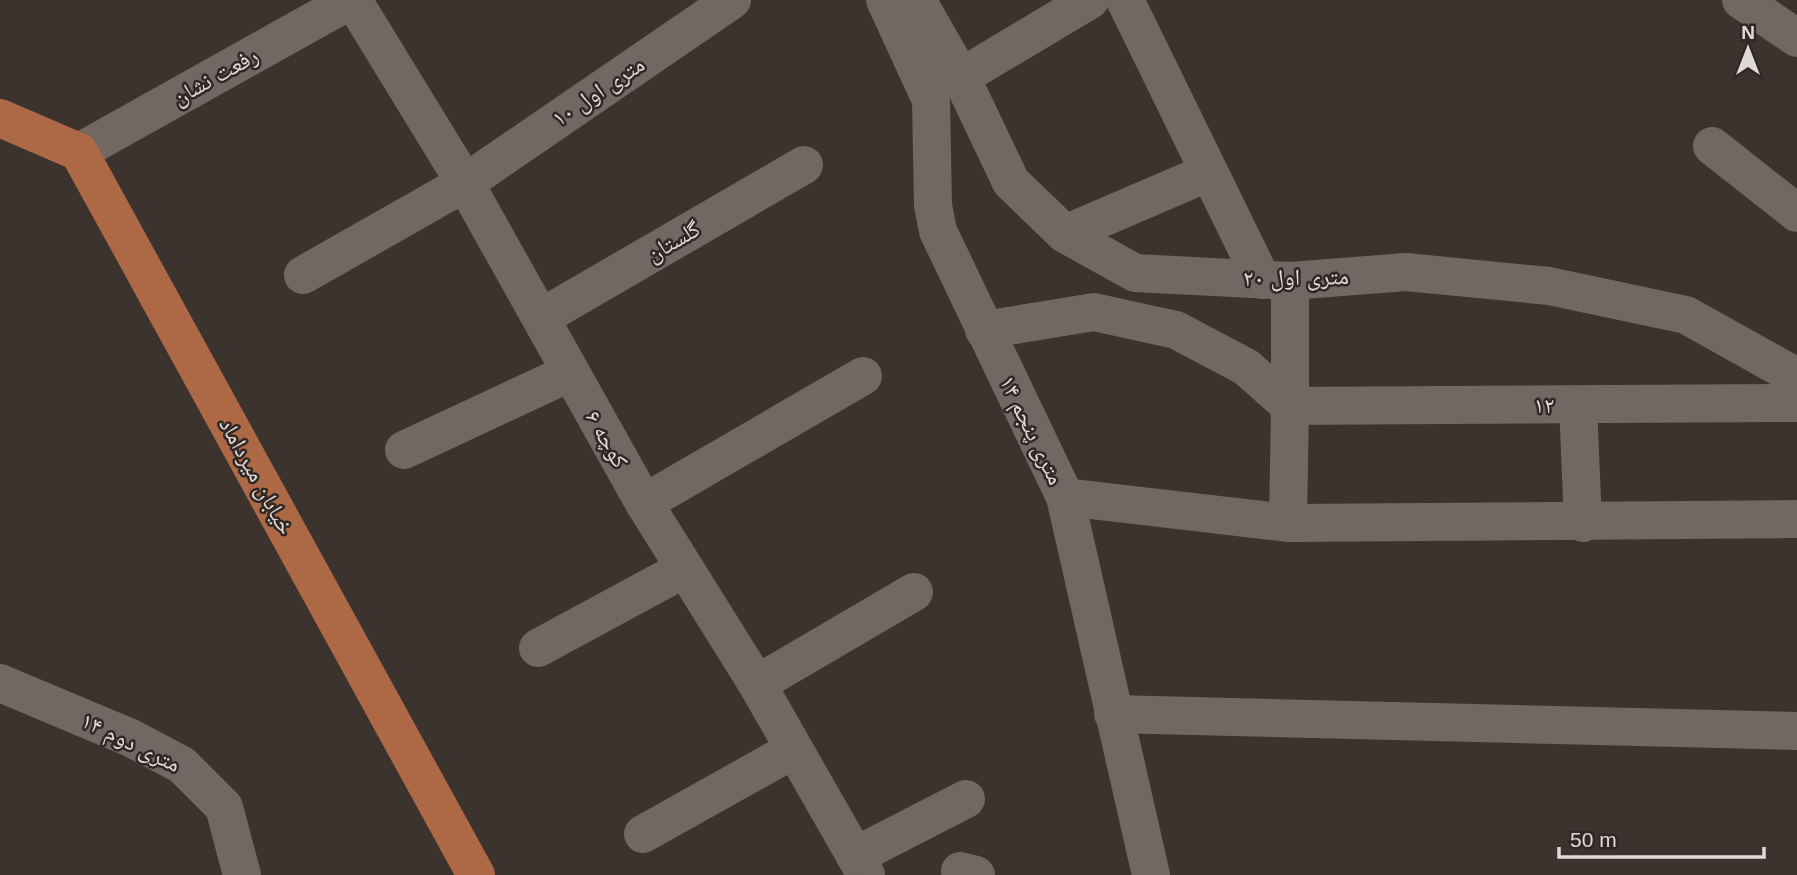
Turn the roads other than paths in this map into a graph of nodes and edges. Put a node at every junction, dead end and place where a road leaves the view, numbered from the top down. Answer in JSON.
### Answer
{"nodes":[{"id":1,"x":352,"y":0,"type":"edge"},
{"id":2,"x":732,"y":0,"type":"edge"},
{"id":3,"x":885,"y":0,"type":"edge"},
{"id":4,"x":918,"y":0,"type":"edge"},
{"id":5,"x":1090,"y":0,"type":"edge"},
{"id":6,"x":1125,"y":0,"type":"edge"},
{"id":7,"x":1741,"y":0,"type":"edge"},
{"id":8,"x":1790,"y":23,"type":"edge"},
{"id":9,"x":961,"y":77,"type":"junction"},
{"id":10,"x":2,"y":116,"type":"edge"},
{"id":11,"x":1712,"y":146,"type":"dead end"},
{"id":12,"x":79,"y":152,"type":"junction"},
{"id":13,"x":804,"y":165,"type":"dead end"},
{"id":14,"x":1208,"y":173,"type":"junction"},
{"id":15,"x":465,"y":183,"type":"junction"},
{"id":16,"x":1797,"y":213,"type":"edge"},
{"id":17,"x":1065,"y":234,"type":"junction"},
{"id":18,"x":303,"y":275,"type":"dead end"},
{"id":19,"x":1276,"y":281,"type":"junction"},
{"id":20,"x":542,"y":317,"type":"junction"},
{"id":21,"x":984,"y":330,"type":"junction"},
{"id":22,"x":569,"y":373,"type":"junction"},
{"id":23,"x":863,"y":376,"type":"dead end"},
{"id":24,"x":1797,"y":377,"type":"edge"},
{"id":25,"x":1797,"y":403,"type":"edge"},
{"id":26,"x":1578,"y":405,"type":"junction"},
{"id":27,"x":1290,"y":407,"type":"junction"},
{"id":28,"x":404,"y":450,"type":"dead end"},
{"id":29,"x":1065,"y":496,"type":"junction"},
{"id":30,"x":644,"y":503,"type":"junction"},
{"id":31,"x":1797,"y":519,"type":"edge"},
{"id":32,"x":1288,"y":523,"type":"junction"},
{"id":33,"x":1583,"y":523,"type":"junction"},
{"id":34,"x":684,"y":569,"type":"junction"},
{"id":35,"x":914,"y":592,"type":"dead end"},
{"id":36,"x":538,"y":648,"type":"dead end"},
{"id":37,"x":0,"y":683,"type":"edge"},
{"id":38,"x":757,"y":684,"type":"junction"},
{"id":39,"x":1113,"y":714,"type":"junction"},
{"id":40,"x":1797,"y":731,"type":"edge"},
{"id":41,"x":793,"y":750,"type":"junction"},
{"id":42,"x":966,"y":799,"type":"dead end"},
{"id":43,"x":643,"y":834,"type":"dead end"},
{"id":44,"x":861,"y":866,"type":"edge"},
{"id":45,"x":242,"y":875,"type":"edge"},
{"id":46,"x":476,"y":875,"type":"edge"},
{"id":47,"x":1150,"y":875,"type":"edge"}],
"edges":[{"from":1,"to":12,"type":"street","name":"رفعت نشان"},
{"from":1,"to":15,"type":"street","name":"کوچه ۶"},
{"from":2,"to":15,"type":"street","name":"۱۰ متری اول"},
{"from":3,"to":21,"type":"street","name":"۱۴ متری پنجم"},
{"from":4,"to":9,"type":"street","name":"۲۰ متری اول"},
{"from":5,"to":9,"type":"street"},
{"from":6,"to":14,"type":"street"},
{"from":7,"to":8,"type":"street"},
{"from":9,"to":17,"type":"street","name":"۲۰ متری اول"},
{"from":10,"to":12,"type":"main road"},
{"from":11,"to":16,"type":"street"},
{"from":12,"to":46,"type":"main road","name":"خیابان میرداماد"},
{"from":13,"to":20,"type":"street","name":"گلستان"},
{"from":14,"to":17,"type":"street"},
{"from":14,"to":19,"type":"street"},
{"from":15,"to":18,"type":"street","name":"۱۰ متری اول"},
{"from":15,"to":20,"type":"street","name":"کوچه ۶"},
{"from":17,"to":19,"type":"street","name":"۲۰ متری اول"},
{"from":19,"to":24,"type":"street","name":"۲۰ متری اول"},
{"from":19,"to":27,"type":"street"},
{"from":20,"to":22,"type":"street","name":"کوچه ۶"},
{"from":21,"to":27,"type":"street"},
{"from":21,"to":29,"type":"street","name":"۱۴ متری پنجم"},
{"from":22,"to":28,"type":"street"},
{"from":22,"to":30,"type":"street","name":"کوچه ۶"},
{"from":23,"to":30,"type":"street"},
{"from":25,"to":26,"type":"street","name":"۱۲"},
{"from":26,"to":27,"type":"street","name":"۱۲"},
{"from":26,"to":33,"type":"street"},
{"from":27,"to":32,"type":"street"},
{"from":29,"to":32,"type":"street"},
{"from":29,"to":39,"type":"street","name":"۱۴ متری پنجم"},
{"from":30,"to":34,"type":"street","name":"کوچه ۶"},
{"from":31,"to":33,"type":"street"},
{"from":32,"to":33,"type":"street"},
{"from":34,"to":36,"type":"street"},
{"from":34,"to":38,"type":"street","name":"کوچه ۶"},
{"from":35,"to":38,"type":"street"},
{"from":37,"to":45,"type":"street","name":"۱۴ متری دوم"},
{"from":38,"to":41,"type":"street","name":"کوچه ۶"},
{"from":39,"to":40,"type":"street"},
{"from":39,"to":47,"type":"street","name":"۱۴ متری پنجم"},
{"from":41,"to":43,"type":"street"},
{"from":41,"to":44,"type":"street","name":"کوچه ۶"},
{"from":42,"to":44,"type":"street"}]}
